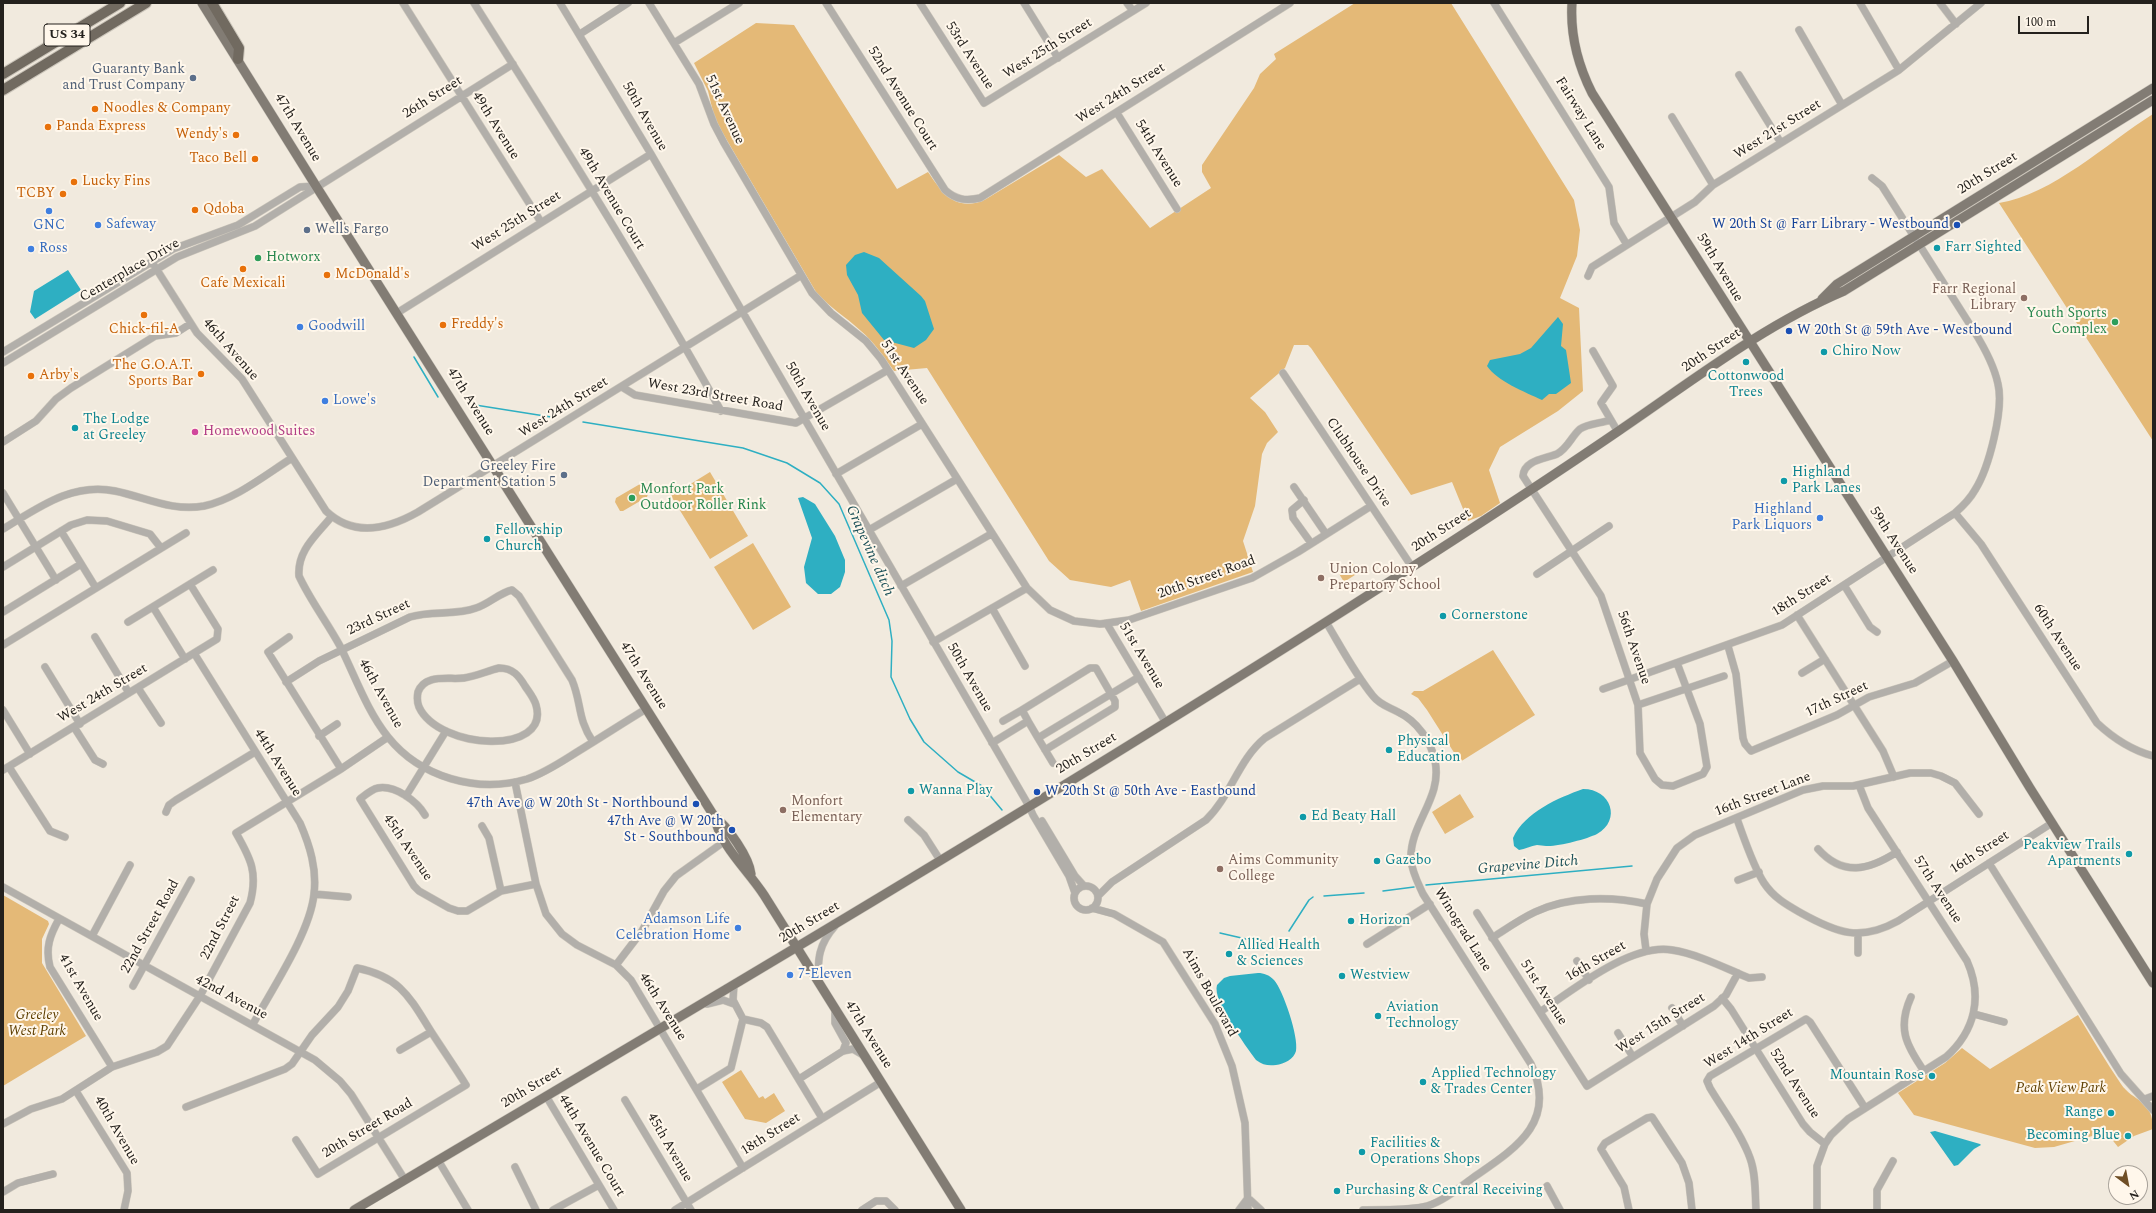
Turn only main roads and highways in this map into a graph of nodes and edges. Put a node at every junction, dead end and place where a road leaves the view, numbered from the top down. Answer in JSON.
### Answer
{"nodes":[{"id":1,"x":146,"y":3,"type":"edge"},
{"id":2,"x":202,"y":3,"type":"edge"},
{"id":3,"x":212,"y":3,"type":"edge"},
{"id":4,"x":1572,"y":3,"type":"edge"},
{"id":5,"x":119,"y":4,"type":"edge"},
{"id":6,"x":238,"y":59,"type":"junction"},
{"id":7,"x":3,"y":74,"type":"edge"},
{"id":8,"x":2153,"y":88,"type":"edge"},
{"id":9,"x":3,"y":90,"type":"edge"},
{"id":10,"x":2153,"y":100,"type":"edge"},
{"id":11,"x":2051,"y":157,"type":"junction"},
{"id":12,"x":1749,"y":343,"type":"junction"},
{"id":13,"x":714,"y":816,"type":"junction"},
{"id":14,"x":751,"y":874,"type":"junction"},
{"id":15,"x":797,"y":947,"type":"junction"},
{"id":16,"x":2153,"y":983,"type":"edge"},
{"id":17,"x":354,"y":1210,"type":"edge"},
{"id":18,"x":961,"y":1210,"type":"edge"}],
"edges":[{"from":1,"to":9,"type":"highway","number":"US 34"},
{"from":2,"to":6,"type":"main road","name":"47th Avenue"},
{"from":3,"to":6,"type":"highway"},
{"from":4,"to":12,"type":"main road","name":"59th Avenue"},
{"from":5,"to":7,"type":"highway","number":"US 34"},
{"from":6,"to":13,"type":"main road","name":"47th Avenue"},
{"from":8,"to":11,"type":"main road","name":"20th Street"},
{"from":10,"to":11,"type":"main road","name":"20th Street"},
{"from":11,"to":12,"type":"main road","name":"20th Street"},
{"from":12,"to":15,"type":"main road","name":"20th Street"},
{"from":12,"to":16,"type":"main road","name":"59th Avenue"},
{"from":13,"to":14,"type":"main road","name":"47th Avenue"},
{"from":13,"to":14,"type":"main road","name":"47th Avenue"},
{"from":14,"to":15,"type":"main road","name":"47th Avenue"},
{"from":15,"to":17,"type":"main road","name":"20th Street"},
{"from":15,"to":18,"type":"main road","name":"47th Avenue"}]}
